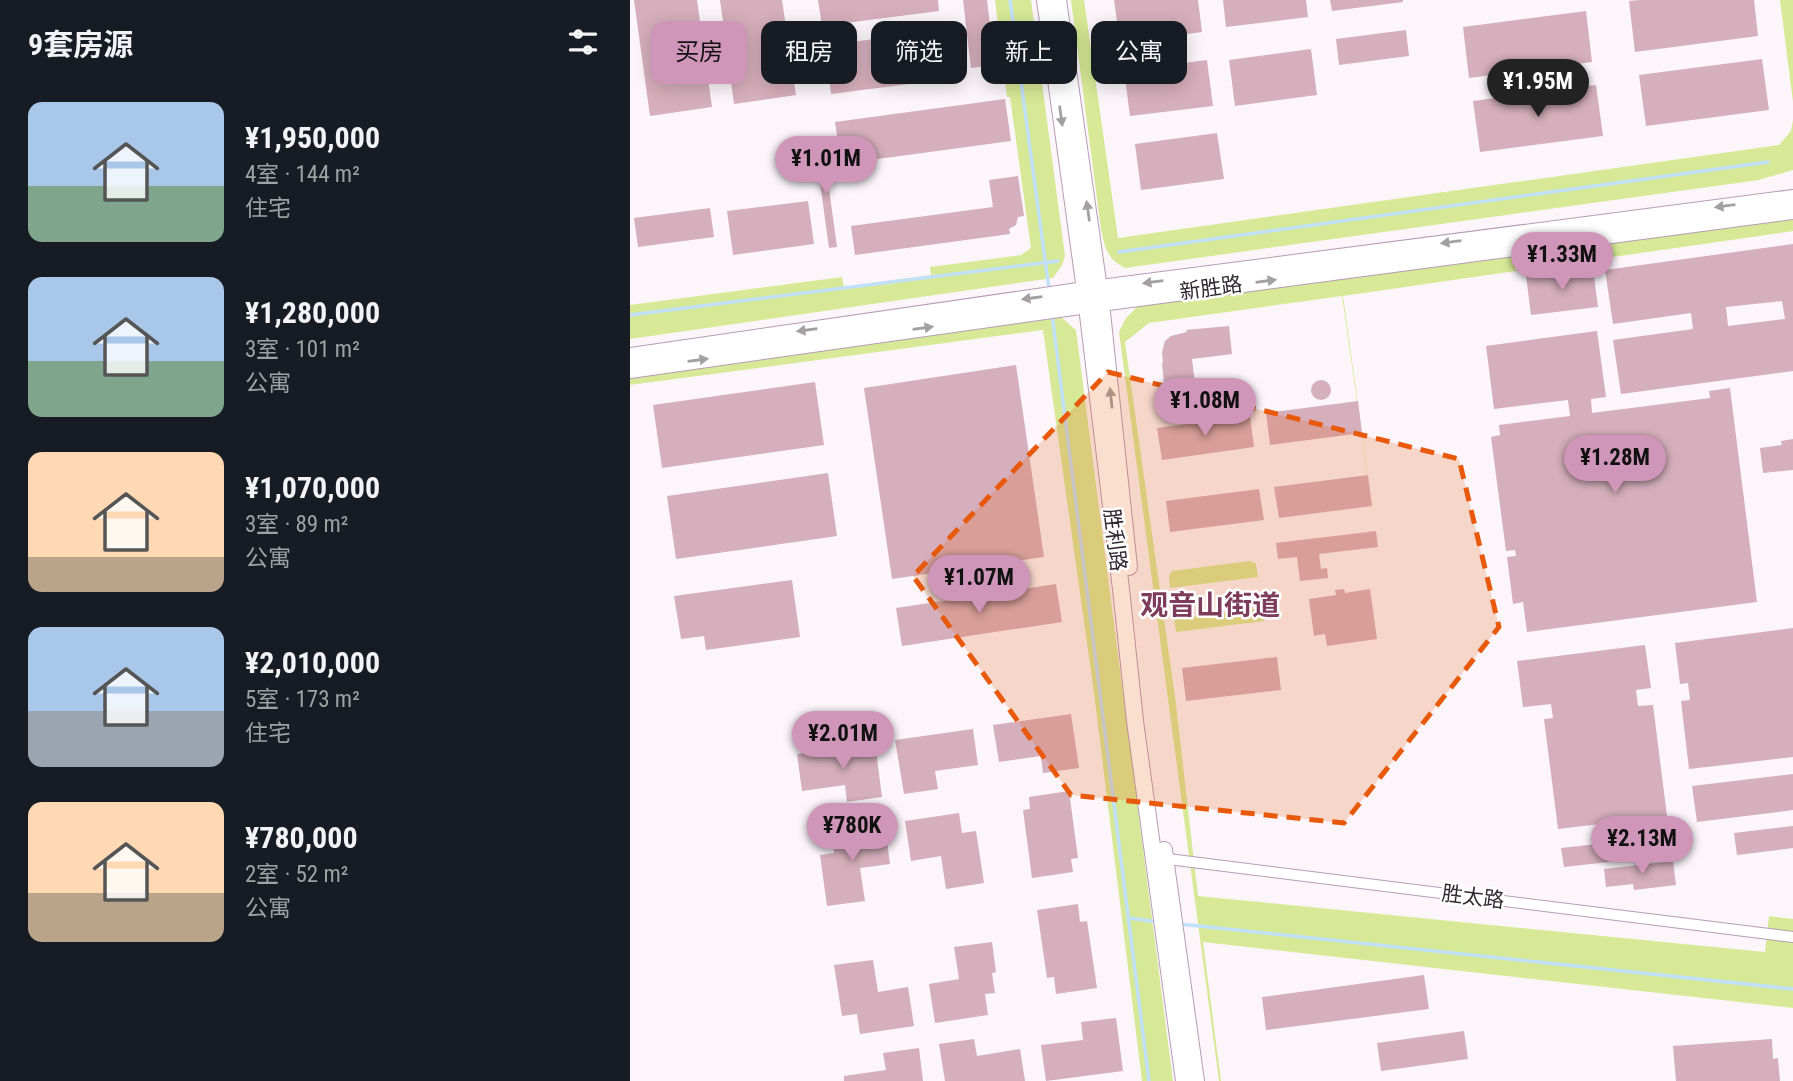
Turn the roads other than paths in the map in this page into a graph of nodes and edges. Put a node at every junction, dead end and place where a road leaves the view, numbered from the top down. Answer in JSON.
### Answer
{"nodes":[{"id":1,"x":1045,"y":0,"type":"edge"},
{"id":2,"x":1058,"y":0,"type":"edge"},
{"id":3,"x":1793,"y":198,"type":"edge"},
{"id":4,"x":1793,"y":211,"type":"edge"},
{"id":5,"x":1093,"y":297,"type":"junction"},
{"id":6,"x":630,"y":356,"type":"edge"},
{"id":7,"x":630,"y":370,"type":"edge"},
{"id":8,"x":1159,"y":858,"type":"junction"},
{"id":9,"x":1793,"y":936,"type":"edge"},
{"id":10,"x":1170,"y":937,"type":"junction"},
{"id":11,"x":1184,"y":1081,"type":"edge"},
{"id":12,"x":1196,"y":1081,"type":"edge"}],
"edges":[{"from":1,"to":5,"type":"street","name":"胜利路","one_way":true},
{"from":5,"to":2,"type":"street","name":"胜利路","one_way":true},
{"from":3,"to":5,"type":"street","name":"新胜路","one_way":true},
{"from":5,"to":4,"type":"street","name":"新胜路","one_way":true},
{"from":5,"to":6,"type":"street","name":"新胜路","one_way":true},
{"from":7,"to":5,"type":"street","name":"新胜路","one_way":true},
{"from":5,"to":8,"type":"street","name":"胜利路"},
{"from":8,"to":9,"type":"street","name":"胜太路"},
{"from":8,"to":10,"type":"street","name":"胜利路"},
{"from":10,"to":11,"type":"street","name":"胜利路"},
{"from":10,"to":12,"type":"street","name":"胜利路"}]}
